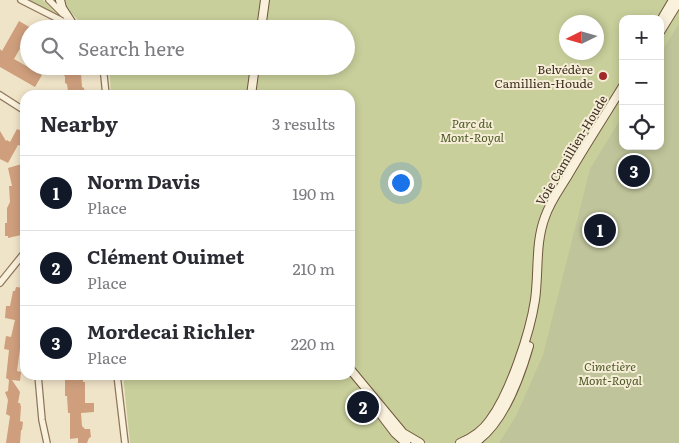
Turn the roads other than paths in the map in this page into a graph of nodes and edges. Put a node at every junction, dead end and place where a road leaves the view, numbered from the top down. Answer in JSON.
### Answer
{"nodes":[{"id":1,"x":21,"y":0,"type":"edge"},
{"id":2,"x":49,"y":0,"type":"edge"},
{"id":3,"x":60,"y":0,"type":"edge"},
{"id":4,"x":263,"y":0,"type":"edge"},
{"id":5,"x":673,"y":0,"type":"edge"},
{"id":6,"x":679,"y":1,"type":"edge"},
{"id":7,"x":664,"y":15,"type":"edge"},
{"id":8,"x":60,"y":20,"type":"edge"},
{"id":9,"x":68,"y":20,"type":"edge"},
{"id":10,"x":70,"y":20,"type":"edge"},
{"id":11,"x":260,"y":20,"type":"edge"},
{"id":12,"x":664,"y":25,"type":"edge"},
{"id":13,"x":104,"y":75,"type":"edge"},
{"id":14,"x":252,"y":75,"type":"edge"},
{"id":15,"x":105,"y":90,"type":"edge"},
{"id":16,"x":250,"y":90,"type":"edge"},
{"id":17,"x":619,"y":92,"type":"edge"},
{"id":18,"x":0,"y":95,"type":"edge"},
{"id":19,"x":619,"y":100,"type":"edge"},
{"id":20,"x":20,"y":108,"type":"edge"},
{"id":21,"x":20,"y":258,"type":"edge"},
{"id":22,"x":0,"y":283,"type":"edge"},
{"id":23,"x":355,"y":374,"type":"edge"},
{"id":24,"x":38,"y":380,"type":"edge"},
{"id":25,"x":118,"y":380,"type":"edge"},
{"id":26,"x":354,"y":380,"type":"edge"},
{"id":27,"x":47,"y":443,"type":"edge"},
{"id":28,"x":125,"y":443,"type":"edge"},
{"id":29,"x":406,"y":443,"type":"edge"},
{"id":30,"x":420,"y":443,"type":"edge"},
{"id":31,"x":460,"y":443,"type":"edge"},
{"id":32,"x":474,"y":443,"type":"edge"}],
"edges":[{"from":1,"to":8,"type":"street"},
{"from":2,"to":9,"type":"street"},
{"from":3,"to":10,"type":"street"},
{"from":4,"to":11,"type":"street"},
{"from":5,"to":7,"type":"street"},
{"from":6,"to":12,"type":"street"},
{"from":13,"to":15,"type":"street"},
{"from":14,"to":16,"type":"street"},
{"from":17,"to":31,"type":"street","name":"Voie Camillien-Houde"},
{"from":18,"to":20,"type":"street"},
{"from":19,"to":32,"type":"street","name":"Voie Camillien-Houde"},
{"from":21,"to":22,"type":"street"},
{"from":23,"to":30,"type":"street"},
{"from":24,"to":27,"type":"street"},
{"from":25,"to":28,"type":"street"},
{"from":26,"to":29,"type":"street"}]}
